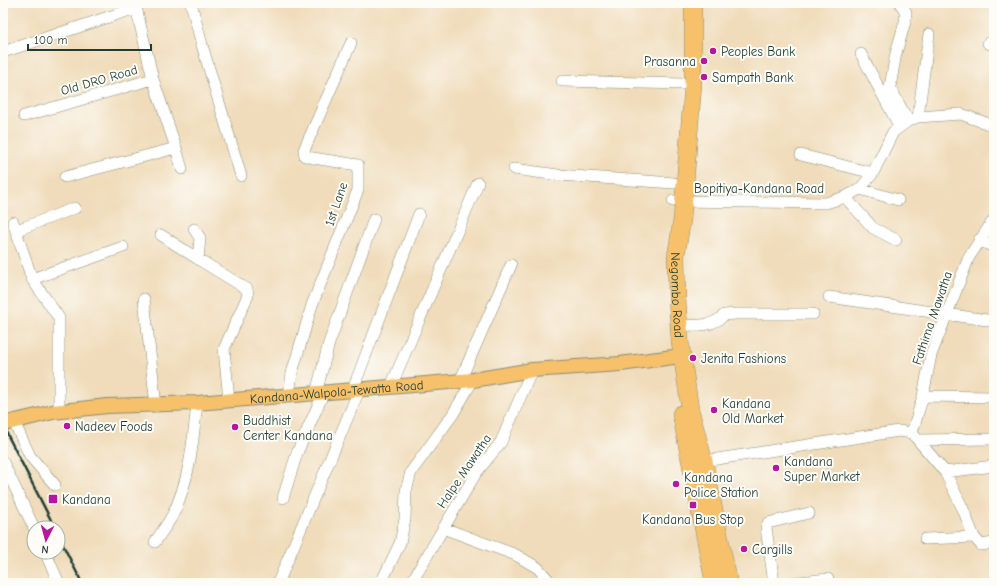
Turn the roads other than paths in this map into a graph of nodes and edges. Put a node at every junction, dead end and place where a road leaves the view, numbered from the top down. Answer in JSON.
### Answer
{"nodes":[{"id":1,"x":191,"y":3,"type":"edge"},
{"id":2,"x":683,"y":3,"type":"edge"},
{"id":3,"x":693,"y":3,"type":"edge"},
{"id":4,"x":900,"y":3,"type":"edge"},
{"id":5,"x":135,"y":5,"type":"edge"},
{"id":6,"x":929,"y":34,"type":"dead end"},
{"id":7,"x":351,"y":43,"type":"dead end"},
{"id":8,"x":3,"y":52,"type":"edge"},
{"id":9,"x":861,"y":54,"type":"dead end"},
{"id":10,"x":153,"y":79,"type":"junction"},
{"id":11,"x":562,"y":81,"type":"dead end"},
{"id":12,"x":683,"y":84,"type":"junction"},
{"id":13,"x":24,"y":116,"type":"dead end"},
{"id":14,"x":909,"y":121,"type":"junction"},
{"id":15,"x":994,"y":126,"type":"edge"},
{"id":16,"x":176,"y":148,"type":"junction"},
{"id":17,"x":801,"y":155,"type":"dead end"},
{"id":18,"x":182,"y":169,"type":"dead end"},
{"id":19,"x":514,"y":169,"type":"dead end"},
{"id":20,"x":874,"y":173,"type":"junction"},
{"id":21,"x":241,"y":176,"type":"dead end"},
{"id":22,"x":65,"y":178,"type":"dead end"},
{"id":23,"x":478,"y":183,"type":"dead end"},
{"id":24,"x":674,"y":183,"type":"junction"},
{"id":25,"x":860,"y":189,"type":"junction"},
{"id":26,"x":845,"y":198,"type":"junction"},
{"id":27,"x":898,"y":200,"type":"dead end"},
{"id":28,"x":678,"y":202,"type":"junction"},
{"id":29,"x":75,"y":208,"type":"dead end"},
{"id":30,"x":419,"y":214,"type":"dead end"},
{"id":31,"x":374,"y":219,"type":"dead end"},
{"id":32,"x":994,"y":219,"type":"edge"},
{"id":33,"x":194,"y":229,"type":"dead end"},
{"id":34,"x":160,"y":235,"type":"dead end"},
{"id":35,"x":896,"y":240,"type":"dead end"},
{"id":36,"x":979,"y":240,"type":"junction"},
{"id":37,"x":123,"y":247,"type":"dead end"},
{"id":38,"x":994,"y":247,"type":"edge"},
{"id":39,"x":198,"y":260,"type":"junction"},
{"id":40,"x":510,"y":265,"type":"dead end"},
{"id":41,"x":32,"y":279,"type":"junction"},
{"id":42,"x":829,"y":297,"type":"dead end"},
{"id":43,"x":144,"y":299,"type":"dead end"},
{"id":44,"x":947,"y":313,"type":"junction"},
{"id":45,"x":813,"y":314,"type":"dead end"},
{"id":46,"x":994,"y":321,"type":"edge"},
{"id":47,"x":678,"y":325,"type":"junction"},
{"id":48,"x":676,"y":357,"type":"junction"},
{"id":49,"x":532,"y":370,"type":"junction"},
{"id":50,"x":467,"y":380,"type":"junction"},
{"id":51,"x":391,"y":386,"type":"junction"},
{"id":52,"x":356,"y":389,"type":"junction"},
{"id":53,"x":320,"y":392,"type":"junction"},
{"id":54,"x":289,"y":395,"type":"junction"},
{"id":55,"x":923,"y":396,"type":"junction"},
{"id":56,"x":994,"y":397,"type":"edge"},
{"id":57,"x":229,"y":400,"type":"junction"},
{"id":58,"x":197,"y":403,"type":"junction"},
{"id":59,"x":156,"y":406,"type":"junction"},
{"id":60,"x":59,"y":412,"type":"junction"},
{"id":61,"x":7,"y":420,"type":"edge"},
{"id":62,"x":915,"y":436,"type":"junction"},
{"id":63,"x":994,"y":439,"type":"edge"},
{"id":64,"x":704,"y":461,"type":"junction"},
{"id":65,"x":3,"y":462,"type":"edge"},
{"id":66,"x":994,"y":466,"type":"edge"},
{"id":67,"x":945,"y":472,"type":"junction"},
{"id":68,"x":55,"y":485,"type":"dead end"},
{"id":69,"x":283,"y":498,"type":"dead end"},
{"id":70,"x":809,"y":513,"type":"dead end"},
{"id":71,"x":30,"y":520,"type":"edge"},
{"id":72,"x":443,"y":528,"type":"junction"},
{"id":73,"x":974,"y":537,"type":"junction"},
{"id":74,"x":925,"y":539,"type":"dead end"},
{"id":75,"x":155,"y":542,"type":"dead end"},
{"id":76,"x":994,"y":543,"type":"edge"},
{"id":77,"x":49,"y":560,"type":"edge"},
{"id":78,"x":828,"y":579,"type":"dead end"},
{"id":79,"x":59,"y":583,"type":"edge"},
{"id":80,"x":278,"y":583,"type":"edge"},
{"id":81,"x":381,"y":583,"type":"edge"},
{"id":82,"x":411,"y":583,"type":"edge"},
{"id":83,"x":551,"y":583,"type":"edge"},
{"id":84,"x":714,"y":583,"type":"edge"},
{"id":85,"x":729,"y":583,"type":"edge"},
{"id":86,"x":774,"y":583,"type":"edge"},
{"id":87,"x":790,"y":583,"type":"edge"}],
"edges":[{"from":1,"to":21,"type":"street"},
{"from":2,"to":12,"type":"highway","name":"Negombo Road"},
{"from":3,"to":28,"type":"highway","name":"Negombo Road"},
{"from":4,"to":14,"type":"street"},
{"from":5,"to":8,"type":"street"},
{"from":5,"to":10,"type":"street","name":"Old DRO Road"},
{"from":6,"to":14,"type":"street"},
{"from":7,"to":54,"type":"street","name":"1st Lane"},
{"from":9,"to":14,"type":"street"},
{"from":10,"to":13,"type":"street","name":"Old DRO Road"},
{"from":10,"to":16,"type":"street"},
{"from":11,"to":12,"type":"street"},
{"from":12,"to":24,"type":"highway","name":"Negombo Road"},
{"from":14,"to":15,"type":"street"},
{"from":14,"to":20,"type":"street","name":"Bopitiya-Kandana Road"},
{"from":16,"to":18,"type":"street"},
{"from":16,"to":22,"type":"street"},
{"from":17,"to":20,"type":"street"},
{"from":19,"to":24,"type":"street"},
{"from":20,"to":25,"type":"street","name":"Bopitiya-Kandana Road"},
{"from":23,"to":51,"type":"street"},
{"from":24,"to":28,"type":"highway","name":"Negombo Road"},
{"from":25,"to":26,"type":"street","name":"Bopitiya-Kandana Road"},
{"from":25,"to":27,"type":"street"},
{"from":26,"to":28,"type":"street","name":"Bopitiya-Kandana Road"},
{"from":26,"to":35,"type":"street"},
{"from":28,"to":47,"type":"highway","name":"Negombo Road"},
{"from":28,"to":48,"type":"highway","name":"Negombo Road"},
{"from":29,"to":41,"type":"street"},
{"from":30,"to":52,"type":"street"},
{"from":31,"to":53,"type":"street"},
{"from":32,"to":36,"type":"street","name":"Fathima Mawatha"},
{"from":33,"to":39,"type":"street"},
{"from":34,"to":39,"type":"street"},
{"from":36,"to":38,"type":"street"},
{"from":36,"to":44,"type":"street","name":"Fathima Mawatha"},
{"from":37,"to":41,"type":"street"},
{"from":39,"to":57,"type":"street"},
{"from":40,"to":50,"type":"street"},
{"from":41,"to":60,"type":"street"},
{"from":42,"to":44,"type":"street"},
{"from":43,"to":59,"type":"street"},
{"from":44,"to":46,"type":"street"},
{"from":44,"to":55,"type":"street","name":"Fathima Mawatha"},
{"from":45,"to":47,"type":"street"},
{"from":47,"to":48,"type":"highway","name":"Negombo Road"},
{"from":48,"to":49,"type":"main road","name":"Kandana-Walpola-Tewatta Road"},
{"from":48,"to":64,"type":"highway","name":"Negombo Road"},
{"from":48,"to":84,"type":"highway","name":"Negombo Road"},
{"from":49,"to":50,"type":"main road","name":"Kandana-Walpola-Tewatta Road"},
{"from":49,"to":72,"type":"street","name":"Halpe Mawatha"},
{"from":50,"to":51,"type":"main road","name":"Kandana-Walpola-Tewatta Road"},
{"from":50,"to":81,"type":"street"},
{"from":51,"to":52,"type":"main road","name":"Kandana-Walpola-Tewatta Road"},
{"from":52,"to":53,"type":"main road","name":"Kandana-Walpola-Tewatta Road"},
{"from":52,"to":80,"type":"street"},
{"from":53,"to":54,"type":"main road","name":"Kandana-Walpola-Tewatta Road"},
{"from":53,"to":69,"type":"street"},
{"from":54,"to":57,"type":"main road","name":"Kandana-Walpola-Tewatta Road"},
{"from":55,"to":56,"type":"street"},
{"from":55,"to":62,"type":"street","name":"Fathima Mawatha"},
{"from":57,"to":58,"type":"main road","name":"Kandana-Walpola-Tewatta Road"},
{"from":58,"to":59,"type":"main road","name":"Kandana-Walpola-Tewatta Road"},
{"from":58,"to":75,"type":"street"},
{"from":59,"to":60,"type":"main road","name":"Kandana-Walpola-Tewatta Road"},
{"from":60,"to":61,"type":"main road","name":"Kandana-Walpola-Tewatta Road"},
{"from":61,"to":68,"type":"street"},
{"from":62,"to":63,"type":"street"},
{"from":62,"to":64,"type":"street"},
{"from":62,"to":67,"type":"street"},
{"from":64,"to":85,"type":"highway","name":"Negombo Road"},
{"from":65,"to":71,"type":"street"},
{"from":66,"to":67,"type":"street"},
{"from":67,"to":73,"type":"street"},
{"from":70,"to":86,"type":"street"},
{"from":72,"to":82,"type":"street","name":"Halpe Mawatha"},
{"from":72,"to":83,"type":"street"},
{"from":73,"to":74,"type":"street"},
{"from":73,"to":76,"type":"street"},
{"from":77,"to":79,"type":"street"},
{"from":78,"to":87,"type":"street"}]}
